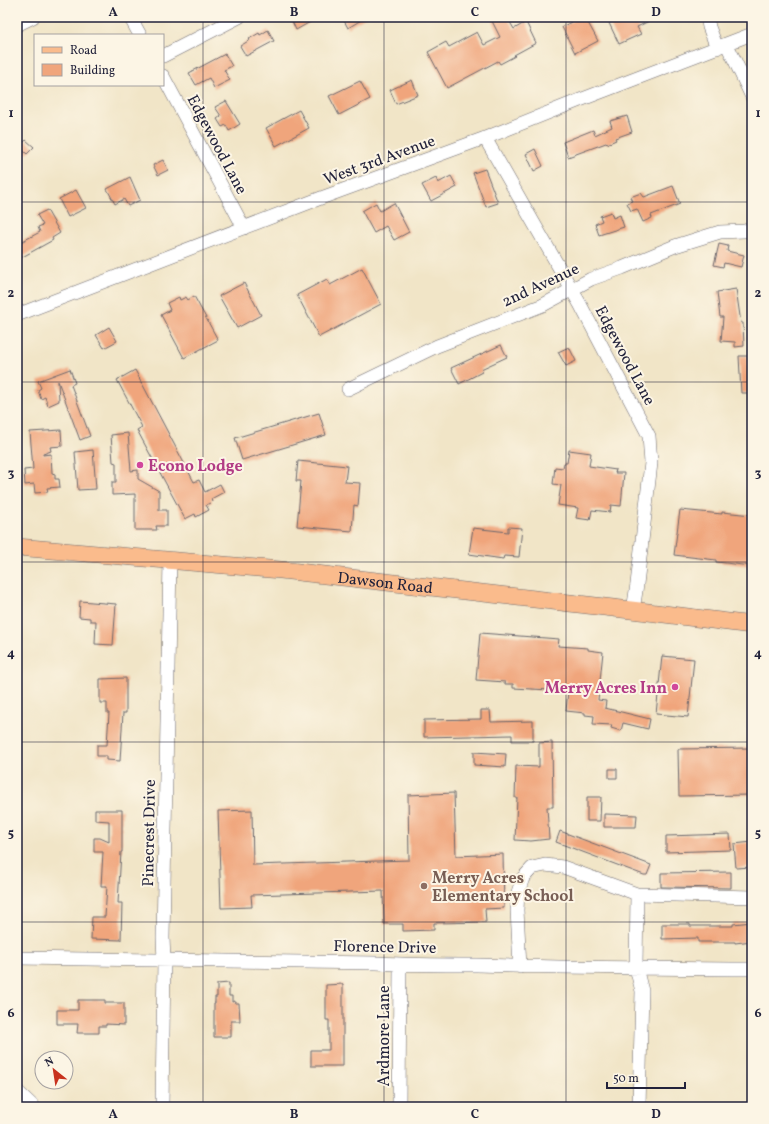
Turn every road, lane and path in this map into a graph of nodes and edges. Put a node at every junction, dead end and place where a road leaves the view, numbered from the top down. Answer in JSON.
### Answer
{"nodes":[{"id":1,"x":33,"y":17,"type":"edge"},
{"id":2,"x":130,"y":17,"type":"edge"},
{"id":3,"x":239,"y":17,"type":"edge"},
{"id":4,"x":707,"y":17,"type":"edge"},
{"id":5,"x":17,"y":25,"type":"edge"},
{"id":6,"x":139,"y":34,"type":"edge"},
{"id":7,"x":752,"y":34,"type":"edge"},
{"id":8,"x":722,"y":46,"type":"junction"},
{"id":9,"x":164,"y":55,"type":"edge"},
{"id":10,"x":164,"y":78,"type":"edge"},
{"id":11,"x":752,"y":97,"type":"edge"},
{"id":12,"x":486,"y":138,"type":"junction"},
{"id":13,"x":244,"y":228,"type":"junction"},
{"id":14,"x":752,"y":229,"type":"edge"},
{"id":15,"x":572,"y":289,"type":"junction"},
{"id":16,"x":17,"y":315,"type":"edge"},
{"id":17,"x":348,"y":389,"type":"dead end"},
{"id":18,"x":17,"y":547,"type":"edge"},
{"id":19,"x":170,"y":560,"type":"junction"},
{"id":20,"x":633,"y":611,"type":"junction"},
{"id":21,"x":752,"y":625,"type":"edge"},
{"id":22,"x":637,"y":894,"type":"junction"},
{"id":23,"x":752,"y":897,"type":"edge"},
{"id":24,"x":17,"y":958,"type":"edge"},
{"id":25,"x":164,"y":960,"type":"junction"},
{"id":26,"x":400,"y":965,"type":"junction"},
{"id":27,"x":520,"y":967,"type":"junction"},
{"id":28,"x":636,"y":968,"type":"junction"},
{"id":29,"x":752,"y":969,"type":"edge"},
{"id":30,"x":17,"y":1091,"type":"edge"},
{"id":31,"x":34,"y":1107,"type":"edge"},
{"id":32,"x":162,"y":1107,"type":"edge"},
{"id":33,"x":399,"y":1107,"type":"edge"},
{"id":34,"x":639,"y":1107,"type":"edge"}],
"edges":[{"from":1,"to":5,"type":"street"},
{"from":2,"to":6,"type":"street"},
{"from":3,"to":9,"type":"street"},
{"from":4,"to":8,"type":"street"},
{"from":7,"to":8,"type":"street","name":"West 3rd Avenue"},
{"from":8,"to":11,"type":"street"},
{"from":8,"to":12,"type":"street","name":"West 3rd Avenue"},
{"from":10,"to":13,"type":"street","name":"Edgewood Lane"},
{"from":12,"to":13,"type":"street","name":"West 3rd Avenue"},
{"from":12,"to":15,"type":"street","name":"Edgewood Lane"},
{"from":13,"to":16,"type":"street","name":"West 3rd Avenue"},
{"from":14,"to":15,"type":"street","name":"2nd Avenue"},
{"from":15,"to":17,"type":"street","name":"2nd Avenue"},
{"from":15,"to":20,"type":"street","name":"Edgewood Lane"},
{"from":18,"to":19,"type":"main road","name":"Dawson Road"},
{"from":19,"to":20,"type":"main road","name":"Dawson Road"},
{"from":19,"to":25,"type":"street","name":"Pinecrest Drive"},
{"from":20,"to":21,"type":"main road","name":"Dawson Road"},
{"from":22,"to":23,"type":"street"},
{"from":22,"to":27,"type":"street"},
{"from":22,"to":28,"type":"street"},
{"from":24,"to":25,"type":"street","name":"Florence Drive"},
{"from":25,"to":26,"type":"street","name":"Florence Drive"},
{"from":25,"to":32,"type":"street","name":"Pinecrest Drive"},
{"from":26,"to":27,"type":"street","name":"Florence Drive"},
{"from":26,"to":33,"type":"street","name":"Ardmore Lane"},
{"from":27,"to":28,"type":"street","name":"Florence Drive"},
{"from":28,"to":29,"type":"street","name":"Florence Drive"},
{"from":28,"to":34,"type":"street"},
{"from":30,"to":31,"type":"street"}]}
